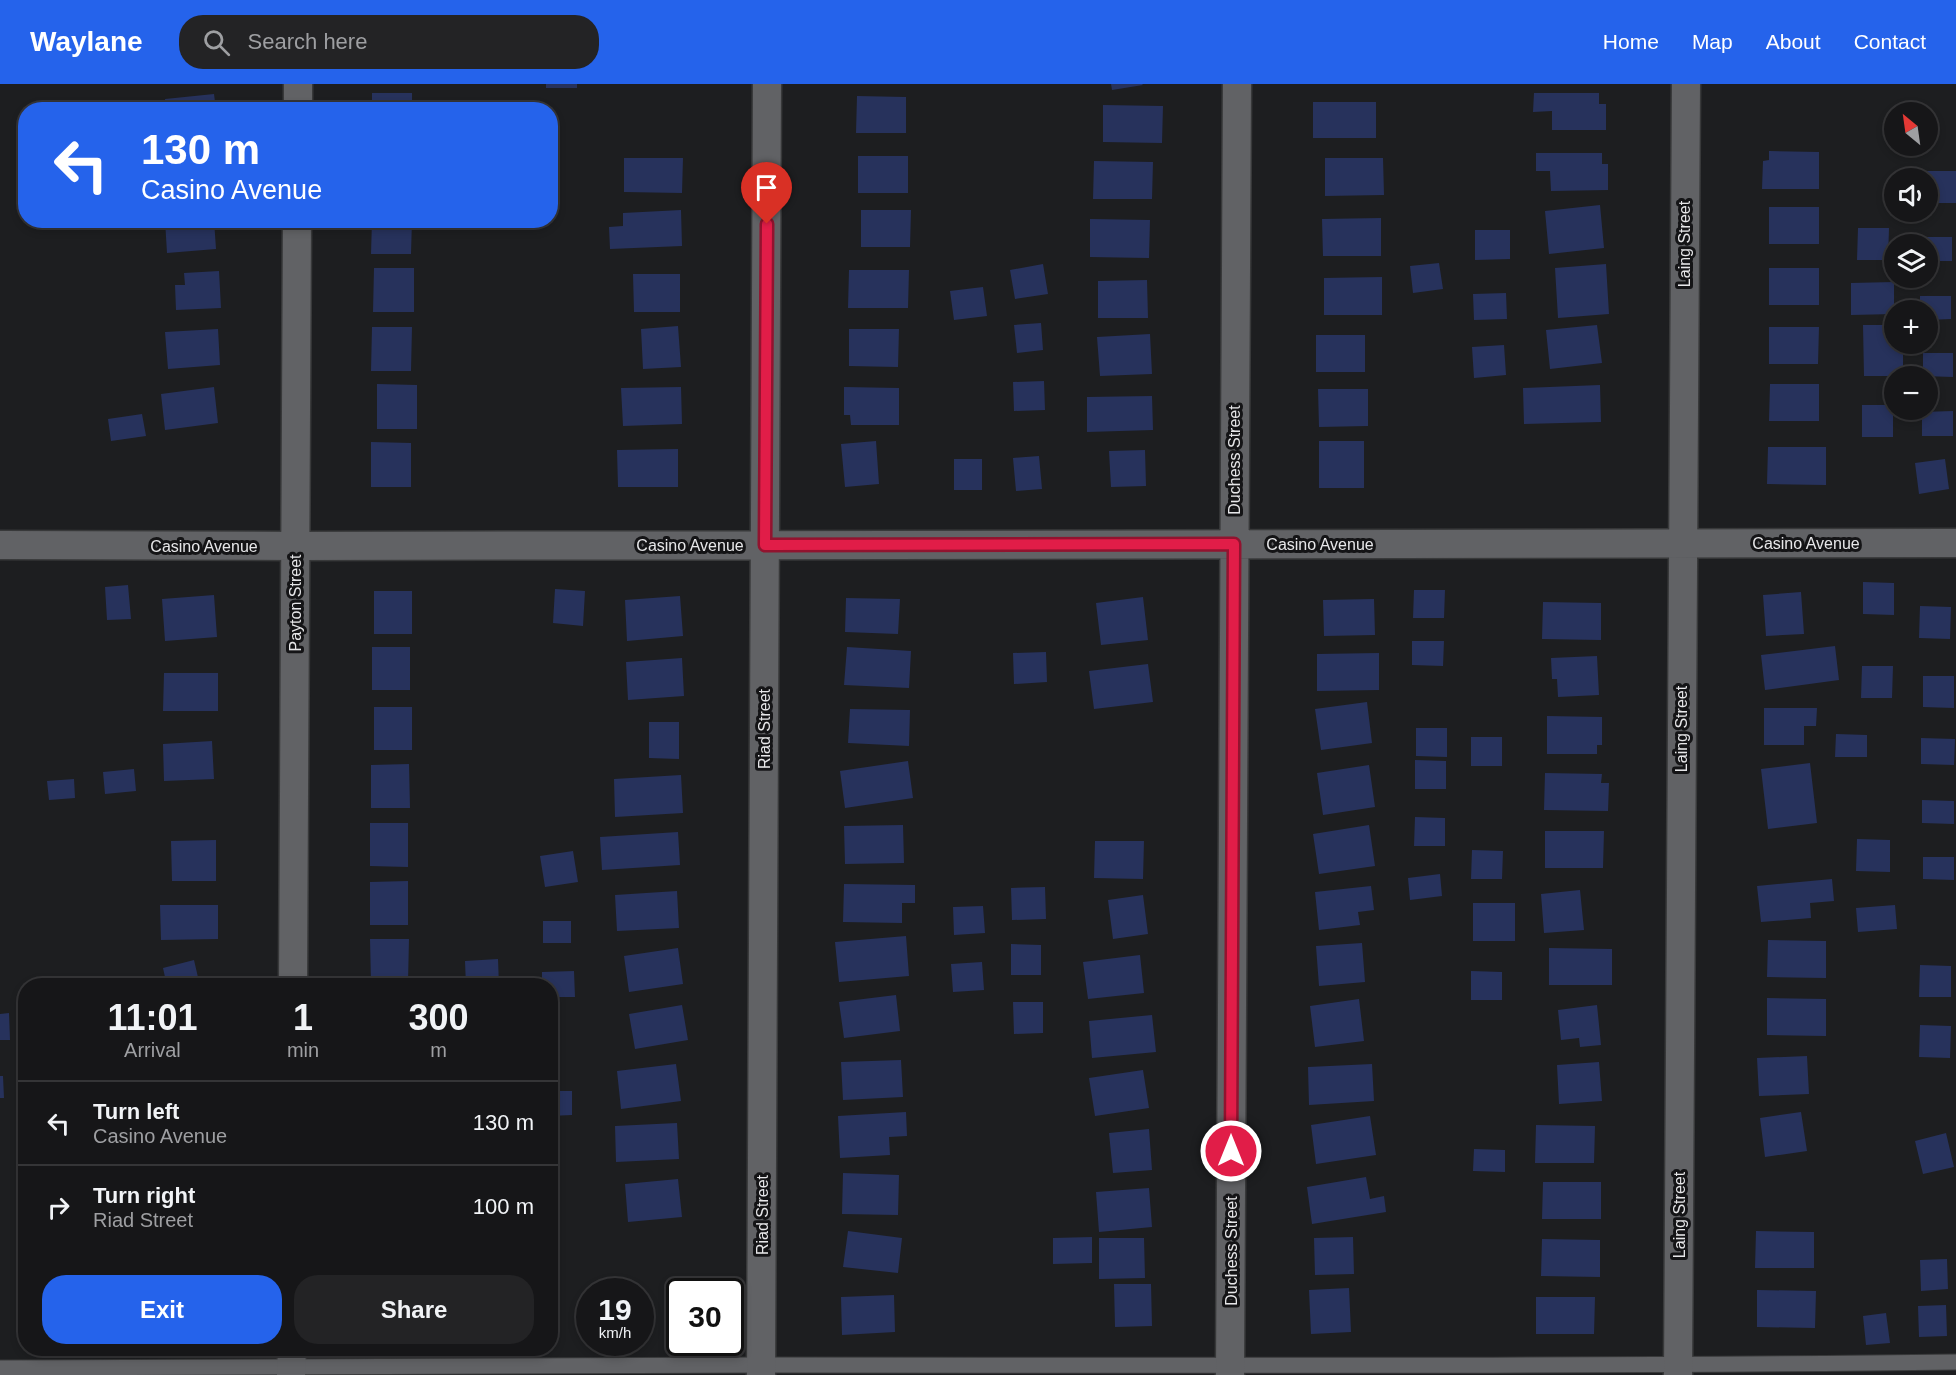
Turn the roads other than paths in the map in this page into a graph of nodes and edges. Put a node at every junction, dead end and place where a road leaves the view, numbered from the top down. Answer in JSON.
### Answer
{"nodes":[{"id":1,"x":298,"y":84,"type":"edge"},
{"id":2,"x":767,"y":84,"type":"edge"},
{"id":3,"x":1236,"y":84,"type":"edge"},
{"id":4,"x":1686,"y":84,"type":"edge"},
{"id":5,"x":298,"y":102,"type":"edge"},
{"id":6,"x":297,"y":228,"type":"edge"},
{"id":7,"x":1682,"y":543,"type":"junction"},
{"id":8,"x":1956,"y":543,"type":"edge"},
{"id":9,"x":1234,"y":544,"type":"junction"},
{"id":10,"x":0,"y":545,"type":"edge"},
{"id":11,"x":765,"y":545,"type":"junction"},
{"id":12,"x":295,"y":546,"type":"junction"},
{"id":13,"x":293,"y":978,"type":"edge"},
{"id":14,"x":1956,"y":1362,"type":"edge"},
{"id":15,"x":292,"y":1364,"type":"edge"},
{"id":16,"x":0,"y":1368,"type":"edge"},
{"id":17,"x":761,"y":1370,"type":"edge"},
{"id":18,"x":1678,"y":1370,"type":"edge"},
{"id":19,"x":1230,"y":1371,"type":"edge"}],
"edges":[{"from":1,"to":5,"type":"street"},
{"from":2,"to":11,"type":"street","name":"Riad Street"},
{"from":3,"to":9,"type":"street","name":"Duchess Street"},
{"from":4,"to":7,"type":"street","name":"Laing Street"},
{"from":6,"to":12,"type":"street","name":"Payton Street"},
{"from":7,"to":8,"type":"street","name":"Casino Avenue"},
{"from":7,"to":9,"type":"street","name":"Casino Avenue"},
{"from":7,"to":18,"type":"street","name":"Laing Street"},
{"from":9,"to":11,"type":"street","name":"Casino Avenue"},
{"from":9,"to":19,"type":"street","name":"Duchess Street"},
{"from":10,"to":12,"type":"street","name":"Casino Avenue"},
{"from":11,"to":12,"type":"street","name":"Casino Avenue"},
{"from":11,"to":17,"type":"street","name":"Riad Street"},
{"from":12,"to":13,"type":"street","name":"Payton Street"},
{"from":14,"to":18,"type":"lane"},
{"from":15,"to":16,"type":"lane"},
{"from":15,"to":17,"type":"lane"},
{"from":17,"to":19,"type":"lane"},
{"from":18,"to":19,"type":"lane"}]}
